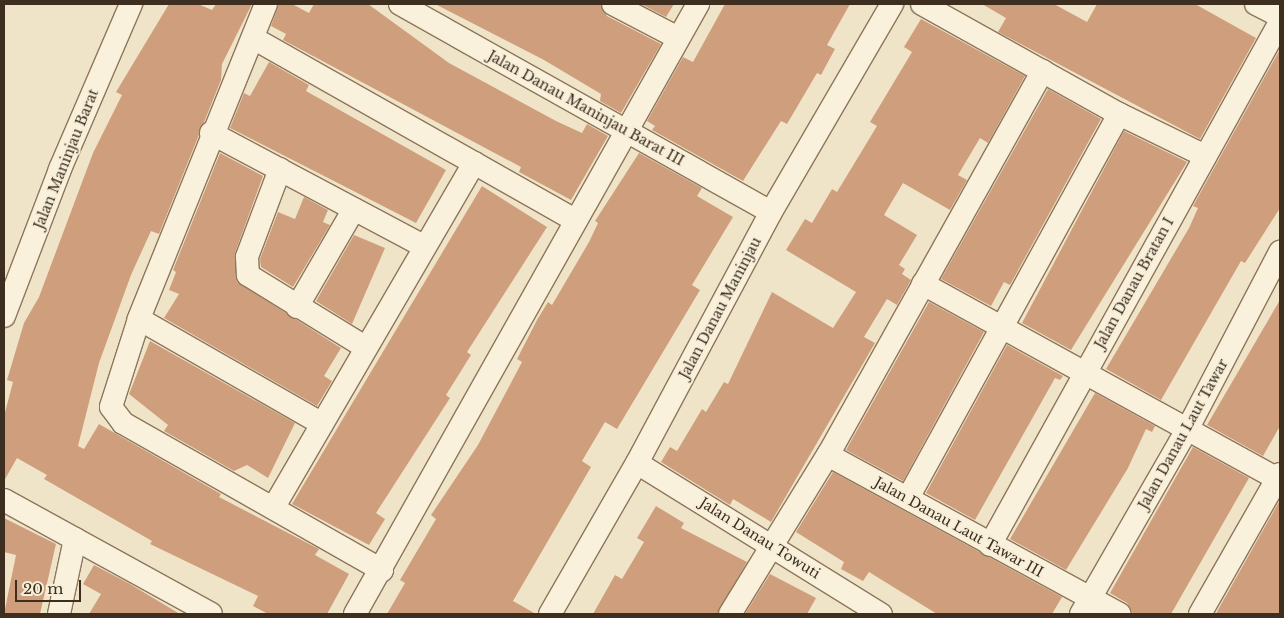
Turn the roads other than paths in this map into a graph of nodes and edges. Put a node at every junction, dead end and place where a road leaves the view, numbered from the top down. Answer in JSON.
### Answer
{"nodes":[{"id":1,"x":131,"y":4,"type":"edge"},
{"id":2,"x":266,"y":4,"type":"edge"},
{"id":3,"x":400,"y":4,"type":"edge"},
{"id":4,"x":613,"y":4,"type":"edge"},
{"id":5,"x":698,"y":4,"type":"edge"},
{"id":6,"x":892,"y":4,"type":"edge"},
{"id":7,"x":922,"y":4,"type":"edge"},
{"id":8,"x":1256,"y":4,"type":"edge"},
{"id":9,"x":1280,"y":16,"type":"edge"},
{"id":10,"x":1280,"y":22,"type":"edge"},
{"id":11,"x":252,"y":38,"type":"junction"},
{"id":12,"x":678,"y":38,"type":"junction"},
{"id":13,"x":1043,"y":71,"type":"junction"},
{"id":14,"x":1119,"y":114,"type":"junction"},
{"id":15,"x":626,"y":131,"type":"junction"},
{"id":16,"x":211,"y":134,"type":"junction"},
{"id":17,"x":1205,"y":156,"type":"junction"},
{"id":18,"x":474,"y":163,"type":"junction"},
{"id":19,"x":280,"y":169,"type":"junction"},
{"id":20,"x":354,"y":209,"type":"junction"},
{"id":21,"x":771,"y":212,"type":"junction"},
{"id":22,"x":576,"y":221,"type":"junction"},
{"id":23,"x":422,"y":245,"type":"junction"},
{"id":24,"x":1280,"y":252,"type":"edge"},
{"id":25,"x":923,"y":284,"type":"junction"},
{"id":26,"x":297,"y":307,"type":"junction"},
{"id":27,"x":4,"y":316,"type":"edge"},
{"id":28,"x":139,"y":319,"type":"junction"},
{"id":29,"x":1003,"y":324,"type":"junction"},
{"id":30,"x":366,"y":347,"type":"junction"},
{"id":31,"x":1084,"y":372,"type":"junction"},
{"id":32,"x":322,"y":424,"type":"junction"},
{"id":33,"x":1188,"y":428,"type":"junction"},
{"id":34,"x":828,"y":455,"type":"junction"},
{"id":35,"x":637,"y":463,"type":"junction"},
{"id":36,"x":1279,"y":477,"type":"edge"},
{"id":37,"x":908,"y":498,"type":"junction"},
{"id":38,"x":4,"y":500,"type":"edge"},
{"id":39,"x":275,"y":505,"type":"junction"},
{"id":40,"x":76,"y":539,"type":"junction"},
{"id":41,"x":770,"y":544,"type":"junction"},
{"id":42,"x":990,"y":545,"type":"junction"},
{"id":43,"x":382,"y":570,"type":"junction"},
{"id":44,"x":1086,"y":606,"type":"edge"},
{"id":45,"x":60,"y":614,"type":"edge"},
{"id":46,"x":211,"y":614,"type":"edge"},
{"id":47,"x":356,"y":614,"type":"edge"},
{"id":48,"x":550,"y":614,"type":"edge"},
{"id":49,"x":730,"y":614,"type":"edge"},
{"id":50,"x":881,"y":614,"type":"edge"},
{"id":51,"x":1120,"y":614,"type":"edge"},
{"id":52,"x":1200,"y":614,"type":"edge"}],
"edges":[{"from":1,"to":27,"type":"street","name":"Jalan Maninjau Barat"},
{"from":2,"to":11,"type":"street"},
{"from":3,"to":15,"type":"street","name":"Jalan Danau Maninjau Barat III"},
{"from":4,"to":12,"type":"street"},
{"from":5,"to":12,"type":"street"},
{"from":6,"to":21,"type":"street","name":"Jalan Danau Maninjau"},
{"from":7,"to":13,"type":"street"},
{"from":8,"to":9,"type":"street"},
{"from":10,"to":17,"type":"street","name":"Jalan Danau Bratan I"},
{"from":11,"to":16,"type":"street"},
{"from":11,"to":18,"type":"street"},
{"from":12,"to":15,"type":"street"},
{"from":13,"to":14,"type":"street"},
{"from":13,"to":25,"type":"street"},
{"from":14,"to":17,"type":"street"},
{"from":14,"to":29,"type":"street"},
{"from":15,"to":21,"type":"street","name":"Jalan Danau Maninjau Barat III"},
{"from":15,"to":22,"type":"street"},
{"from":16,"to":19,"type":"street"},
{"from":16,"to":28,"type":"street"},
{"from":17,"to":31,"type":"street","name":"Jalan Danau Bratan I"},
{"from":18,"to":22,"type":"street"},
{"from":18,"to":23,"type":"street"},
{"from":19,"to":20,"type":"street"},
{"from":19,"to":26,"type":"street"},
{"from":20,"to":23,"type":"street"},
{"from":20,"to":26,"type":"street"},
{"from":21,"to":35,"type":"street","name":"Jalan Danau Maninjau"},
{"from":22,"to":43,"type":"street"},
{"from":23,"to":30,"type":"street"},
{"from":24,"to":33,"type":"street","name":"Jalan Danau Laut Tawar"},
{"from":25,"to":29,"type":"street"},
{"from":25,"to":34,"type":"street"},
{"from":26,"to":30,"type":"street"},
{"from":28,"to":32,"type":"street"},
{"from":28,"to":39,"type":"street"},
{"from":29,"to":31,"type":"street"},
{"from":29,"to":37,"type":"street"},
{"from":30,"to":32,"type":"street"},
{"from":31,"to":33,"type":"street"},
{"from":31,"to":42,"type":"street","name":"Jalan Danau Bratan I"},
{"from":32,"to":39,"type":"street"},
{"from":33,"to":36,"type":"street"},
{"from":33,"to":44,"type":"street","name":"Jalan Danau Laut Tawar"},
{"from":34,"to":37,"type":"street","name":"Jalan Danau Laut Tawar III"},
{"from":34,"to":41,"type":"street"},
{"from":35,"to":41,"type":"street","name":"Jalan Danau Towuti"},
{"from":35,"to":48,"type":"street","name":"Jalan Danau Maninjau"},
{"from":36,"to":52,"type":"street"},
{"from":37,"to":42,"type":"street","name":"Jalan Danau Laut Tawar III"},
{"from":38,"to":40,"type":"street"},
{"from":39,"to":43,"type":"street"},
{"from":40,"to":45,"type":"street"},
{"from":40,"to":46,"type":"street"},
{"from":41,"to":49,"type":"street"},
{"from":41,"to":50,"type":"street","name":"Jalan Danau Towuti"},
{"from":42,"to":44,"type":"street","name":"Jalan Danau Laut Tawar III"},
{"from":43,"to":47,"type":"street"},
{"from":44,"to":51,"type":"street","name":"Jalan Danau Laut Tawar III"}]}
